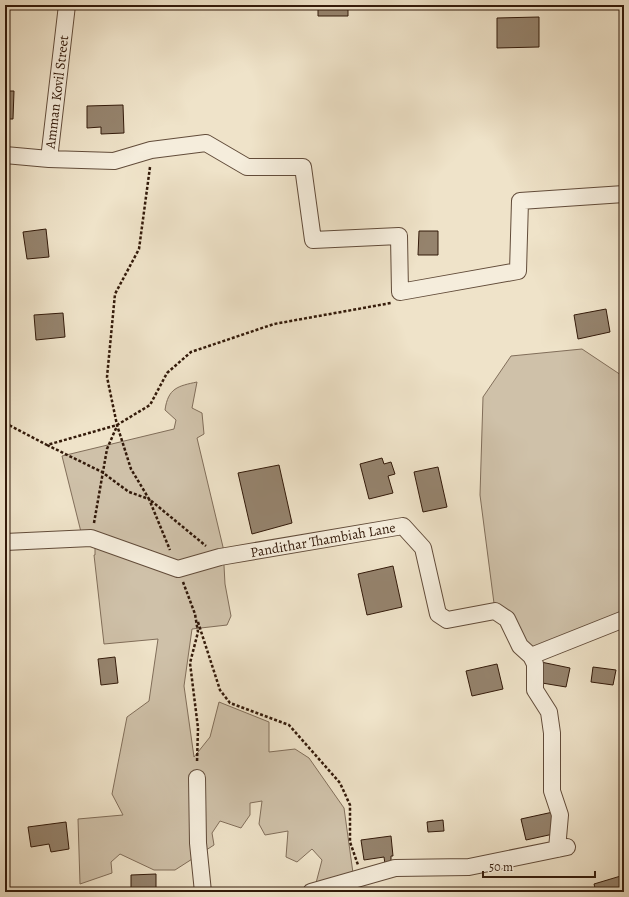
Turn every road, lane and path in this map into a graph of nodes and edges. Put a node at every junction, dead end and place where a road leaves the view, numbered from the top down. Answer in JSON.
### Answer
{"nodes":[{"id":1,"x":67,"y":5,"type":"edge"},
{"id":2,"x":151,"y":150,"type":"junction"},
{"id":3,"x":5,"y":155,"type":"edge"},
{"id":4,"x":49,"y":159,"type":"junction"},
{"id":5,"x":624,"y":194,"type":"edge"},
{"id":6,"x":400,"y":292,"type":"junction"},
{"id":7,"x":5,"y":423,"type":"edge"},
{"id":8,"x":117,"y":425,"type":"junction"},
{"id":9,"x":47,"y":445,"type":"junction"},
{"id":10,"x":102,"y":472,"type":"junction"},
{"id":11,"x":150,"y":499,"type":"junction"},
{"id":12,"x":91,"y":538,"type":"junction"},
{"id":13,"x":5,"y":542,"type":"edge"},
{"id":14,"x":220,"y":558,"type":"junction"},
{"id":15,"x":178,"y":569,"type":"junction"},
{"id":16,"x":195,"y":614,"type":"junction"},
{"id":17,"x":624,"y":620,"type":"edge"},
{"id":18,"x":531,"y":656,"type":"junction"},
{"id":19,"x":197,"y":778,"type":"joint"},
{"id":20,"x":362,"y":877,"type":"junction"},
{"id":21,"x":203,"y":892,"type":"edge"},
{"id":22,"x":311,"y":892,"type":"edge"}],
"edges":[{"from":1,"to":4,"type":"street","name":"Amman Kovil Street"},
{"from":2,"to":4,"type":"street"},
{"from":2,"to":6,"type":"street"},
{"from":2,"to":8,"type":"path"},
{"from":3,"to":4,"type":"street","name":"Amman Kovil Street"},
{"from":5,"to":6,"type":"street"},
{"from":6,"to":8,"type":"path"},
{"from":7,"to":9,"type":"path"},
{"from":8,"to":9,"type":"path"},
{"from":8,"to":10,"type":"path"},
{"from":8,"to":11,"type":"path"},
{"from":9,"to":10,"type":"path"},
{"from":10,"to":11,"type":"path"},
{"from":10,"to":12,"type":"path"},
{"from":11,"to":14,"type":"path"},
{"from":11,"to":15,"type":"path"},
{"from":12,"to":13,"type":"street"},
{"from":12,"to":15,"type":"street"},
{"from":14,"to":15,"type":"street","name":"Pandithar Thambiah Lane"},
{"from":14,"to":18,"type":"street","name":"Pandithar Thambiah Lane"},
{"from":15,"to":16,"type":"path"},
{"from":16,"to":19,"type":"path"},
{"from":16,"to":20,"type":"path"},
{"from":17,"to":18,"type":"street"},
{"from":18,"to":20,"type":"street"},
{"from":19,"to":21,"type":"street"},
{"from":20,"to":22,"type":"street"}]}
